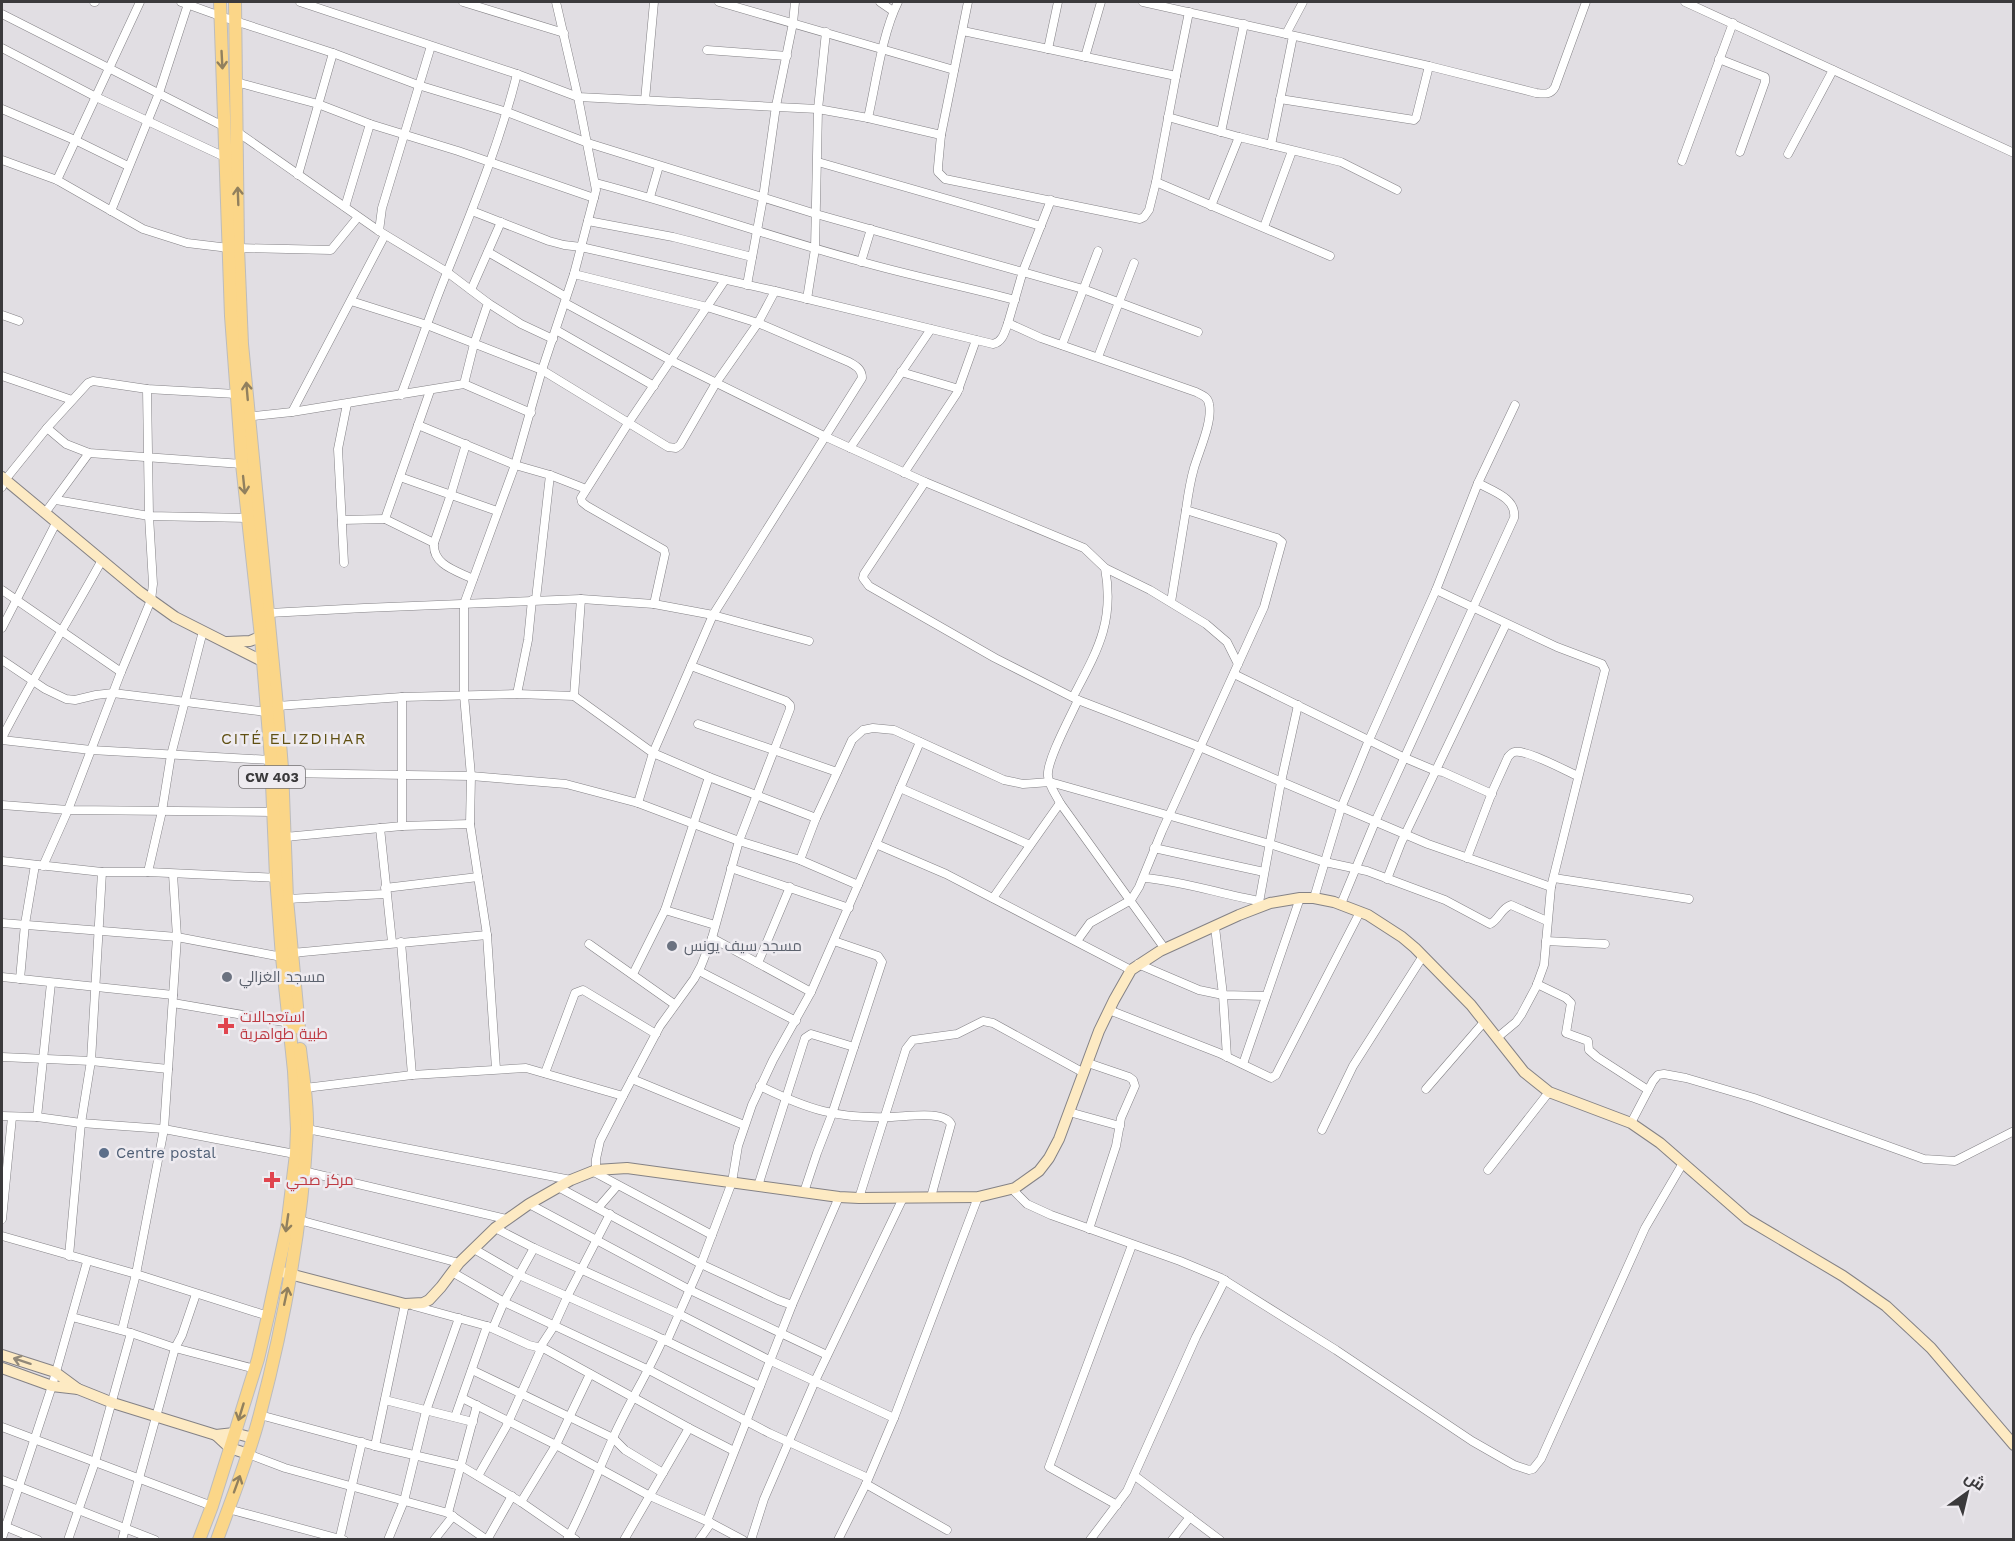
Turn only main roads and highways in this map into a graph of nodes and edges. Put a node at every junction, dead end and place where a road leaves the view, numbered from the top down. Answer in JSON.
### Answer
{"nodes":[{"id":1,"x":220,"y":2,"type":"edge"},
{"id":2,"x":235,"y":2,"type":"edge"},
{"id":3,"x":230,"y":129,"type":"junction"},
{"id":4,"x":233,"y":248,"type":"junction"},
{"id":5,"x":243,"y":418,"type":"junction"},
{"id":6,"x":266,"y":635,"type":"junction"},
{"id":7,"x":272,"y":709,"type":"junction"},
{"id":8,"x":281,"y":878,"type":"junction"},
{"id":9,"x":287,"y":955,"type":"junction"},
{"id":10,"x":300,"y":1155,"type":"junction"},
{"id":11,"x":284,"y":1272,"type":"junction"},
{"id":12,"x":199,"y":1539,"type":"edge"},
{"id":13,"x":217,"y":1539,"type":"edge"}],
"edges":[{"from":1,"to":3,"type":"main road","number":"CW 403","one_way":true},
{"from":2,"to":3,"type":"main road","number":"CW 403"},
{"from":4,"to":3,"type":"main road","number":"CW 403","one_way":true},
{"from":3,"to":4,"type":"main road","number":"CW 403"},
{"from":5,"to":4,"type":"main road","number":"CW 403","one_way":true},
{"from":4,"to":5,"type":"main road","number":"CW 403"},
{"from":5,"to":6,"type":"main road","number":"CW 403","one_way":true},
{"from":5,"to":6,"type":"main road","number":"CW 403"},
{"from":6,"to":7,"type":"main road","number":"CW 403"},
{"from":7,"to":8,"type":"main road","number":"CW 403"},
{"from":7,"to":8,"type":"main road","number":"CW 403"},
{"from":8,"to":9,"type":"main road","number":"CW 403"},
{"from":8,"to":9,"type":"main road","number":"CW 403"},
{"from":9,"to":10,"type":"main road","number":"CW 403"},
{"from":9,"to":10,"type":"main road","number":"CW 403"},
{"from":10,"to":11,"type":"main road","number":"CW 403","one_way":true},
{"from":10,"to":11,"type":"main road","number":"CW 403"},
{"from":11,"to":12,"type":"main road","number":"CW 403","one_way":true},
{"from":13,"to":11,"type":"main road","number":"CW 403","one_way":true}]}
